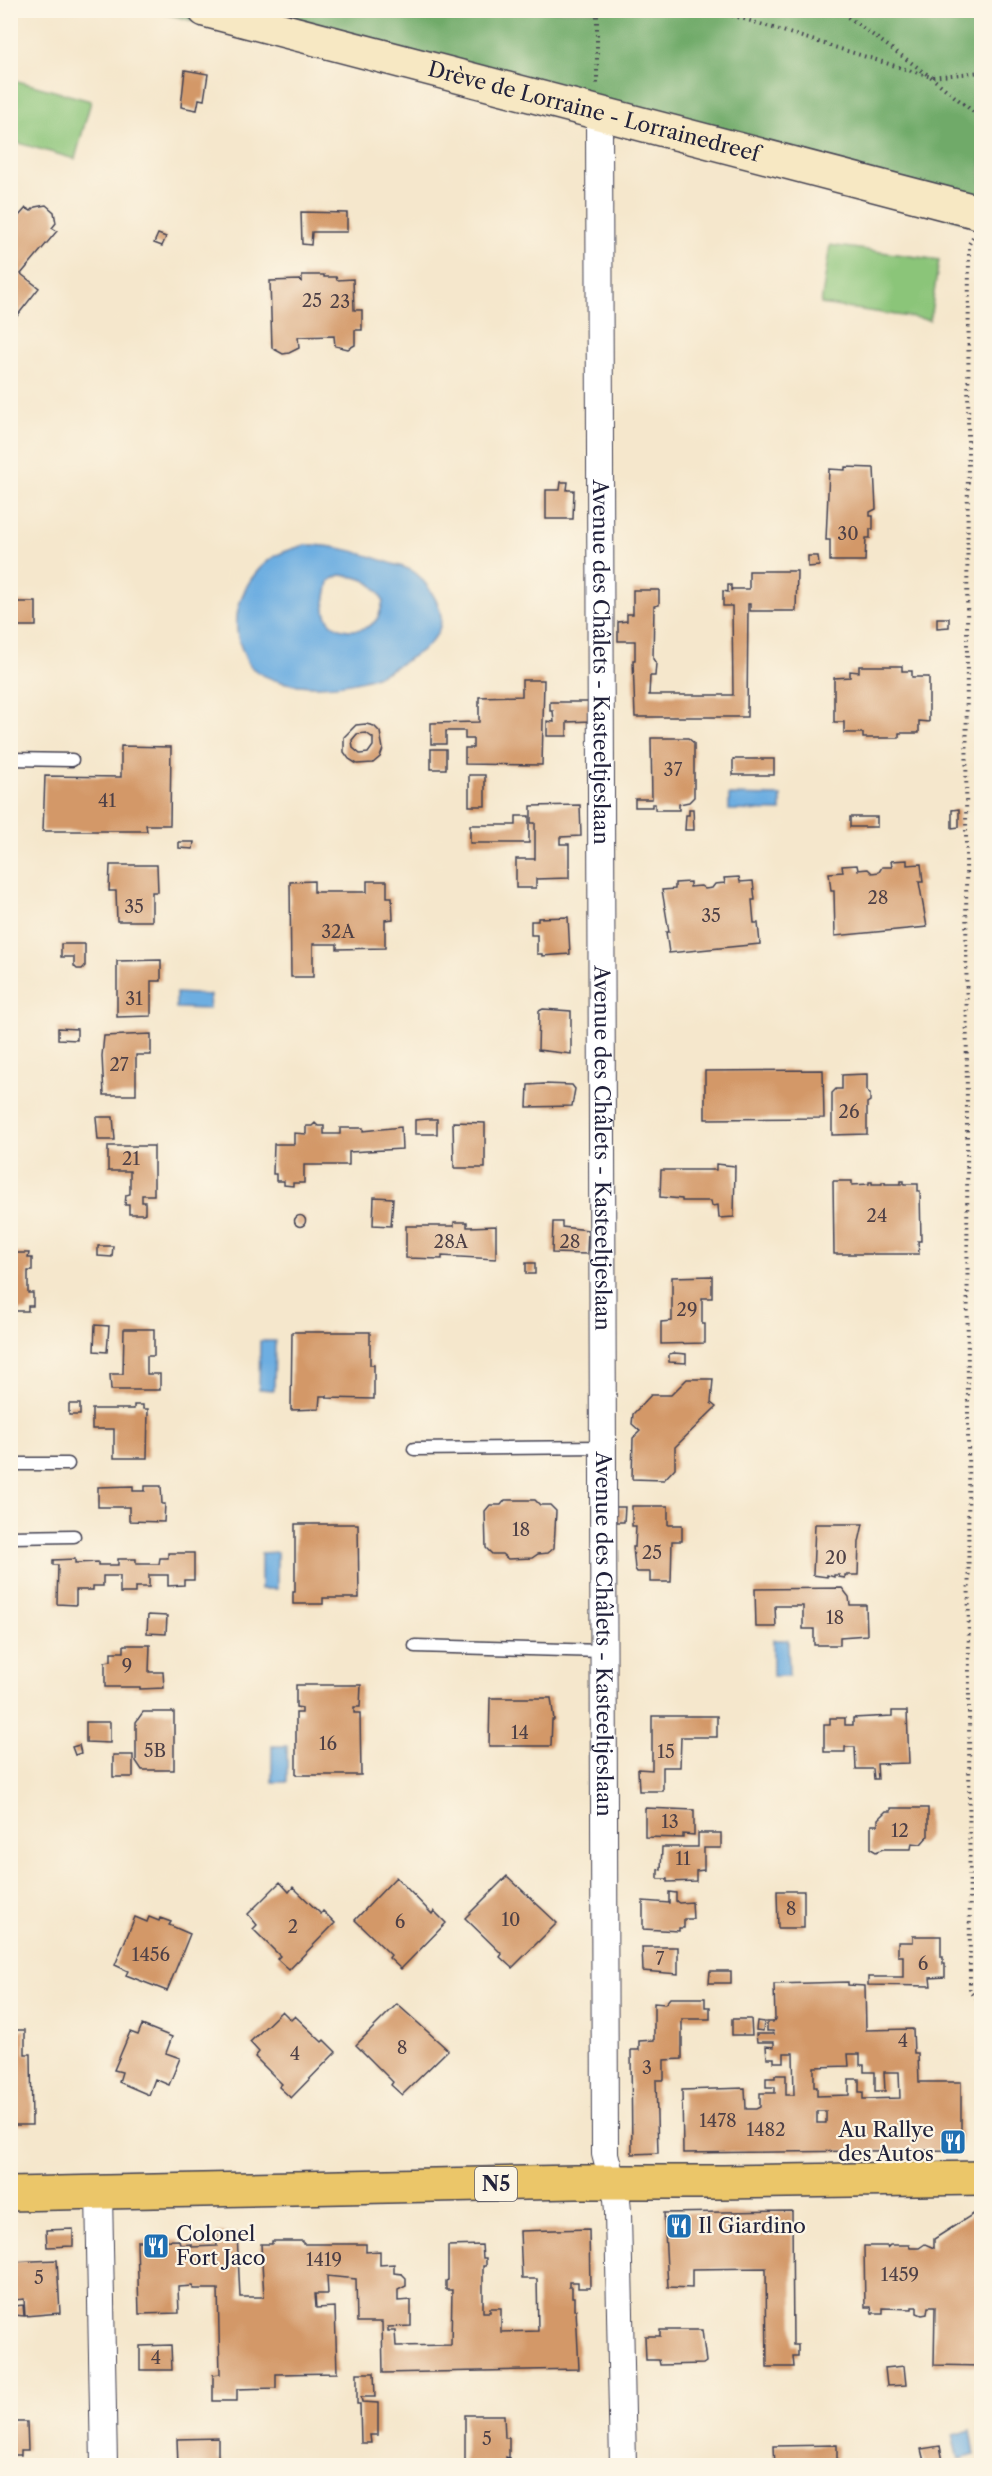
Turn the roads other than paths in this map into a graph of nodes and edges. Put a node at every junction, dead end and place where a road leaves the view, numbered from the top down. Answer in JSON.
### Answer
{"nodes":[{"id":1,"x":205,"y":10,"type":"edge"},
{"id":2,"x":599,"y":113,"type":"junction"},
{"id":3,"x":981,"y":213,"type":"edge"},
{"id":4,"x":10,"y":759,"type":"edge"},
{"id":5,"x":72,"y":760,"type":"dead end"},
{"id":6,"x":601,"y":1447,"type":"junction"},
{"id":7,"x":414,"y":1449,"type":"dead end"},
{"id":8,"x":10,"y":1464,"type":"edge"},
{"id":9,"x":68,"y":1464,"type":"dead end"},
{"id":10,"x":74,"y":1536,"type":"dead end"},
{"id":11,"x":10,"y":1537,"type":"edge"},
{"id":12,"x":415,"y":1646,"type":"dead end"},
{"id":13,"x":603,"y":1651,"type":"junction"},
{"id":14,"x":981,"y":2178,"type":"edge"},
{"id":15,"x":612,"y":2182,"type":"junction"},
{"id":16,"x":99,"y":2192,"type":"junction"},
{"id":17,"x":10,"y":2194,"type":"edge"},
{"id":18,"x":105,"y":2466,"type":"edge"},
{"id":19,"x":622,"y":2466,"type":"edge"}],
"edges":[{"from":1,"to":2,"type":"main road","name":"Drève de Lorraine - Lorrainedreef"},
{"from":2,"to":3,"type":"main road","name":"Drève de Lorraine - Lorrainedreef"},
{"from":2,"to":6,"type":"street","name":"Avenue des Châlets - Kasteeltjeslaan"},
{"from":4,"to":5,"type":"lane"},
{"from":6,"to":7,"type":"lane"},
{"from":6,"to":13,"type":"street","name":"Avenue des Châlets - Kasteeltjeslaan"},
{"from":8,"to":9,"type":"lane"},
{"from":10,"to":11,"type":"lane"},
{"from":12,"to":13,"type":"lane"},
{"from":13,"to":15,"type":"street","name":"Avenue des Châlets - Kasteeltjeslaan"},
{"from":14,"to":15,"type":"main road","number":"N5"},
{"from":15,"to":16,"type":"main road","number":"N5"},
{"from":15,"to":19,"type":"street","name":"Avenue des Châlets - Kasteeltjeslaan"},
{"from":16,"to":17,"type":"main road","number":"N5"},
{"from":16,"to":18,"type":"street"}]}
